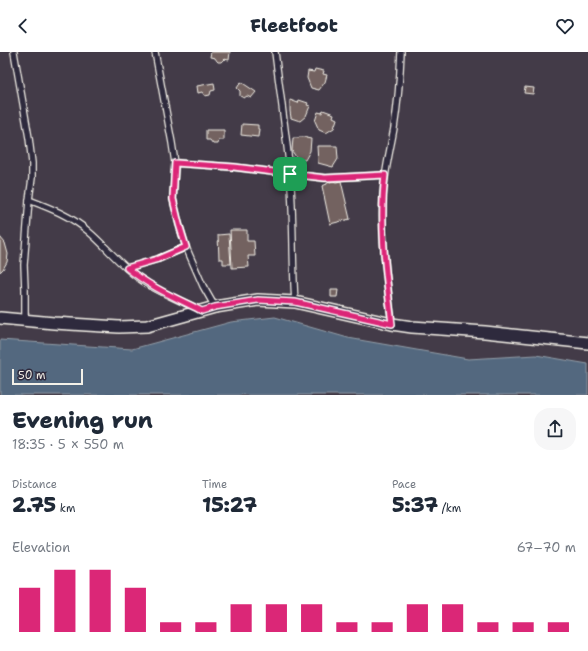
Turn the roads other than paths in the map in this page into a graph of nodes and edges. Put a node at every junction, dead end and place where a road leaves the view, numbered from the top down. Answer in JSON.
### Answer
{"nodes":[{"id":1,"x":14,"y":52,"type":"edge"},
{"id":2,"x":155,"y":52,"type":"edge"},
{"id":3,"x":275,"y":52,"type":"edge"},
{"id":4,"x":401,"y":52,"type":"edge"},
{"id":5,"x":175,"y":163,"type":"junction"},
{"id":6,"x":290,"y":174,"type":"junction"},
{"id":7,"x":385,"y":175,"type":"junction"},
{"id":8,"x":29,"y":200,"type":"junction"},
{"id":9,"x":186,"y":247,"type":"junction"},
{"id":10,"x":127,"y":268,"type":"junction"},
{"id":11,"x":295,"y":302,"type":"junction"},
{"id":12,"x":215,"y":307,"type":"junction"},
{"id":13,"x":202,"y":311,"type":"junction"},
{"id":14,"x":0,"y":318,"type":"edge"},
{"id":15,"x":25,"y":320,"type":"junction"},
{"id":16,"x":392,"y":324,"type":"junction"},
{"id":17,"x":588,"y":343,"type":"edge"}],
"edges":[{"from":1,"to":8,"type":"lane"},
{"from":2,"to":5,"type":"lane"},
{"from":3,"to":6,"type":"lane"},
{"from":4,"to":7,"type":"lane"},
{"from":5,"to":6,"type":"lane"},
{"from":5,"to":9,"type":"lane"},
{"from":6,"to":7,"type":"lane"},
{"from":6,"to":11,"type":"lane"},
{"from":7,"to":16,"type":"lane"},
{"from":8,"to":10,"type":"lane"},
{"from":8,"to":15,"type":"lane"},
{"from":9,"to":10,"type":"lane"},
{"from":9,"to":12,"type":"lane"},
{"from":10,"to":13,"type":"lane"},
{"from":11,"to":12,"type":"street"},
{"from":11,"to":16,"type":"street"},
{"from":12,"to":13,"type":"street"},
{"from":13,"to":15,"type":"street"},
{"from":14,"to":15,"type":"street"},
{"from":16,"to":17,"type":"street"}]}
